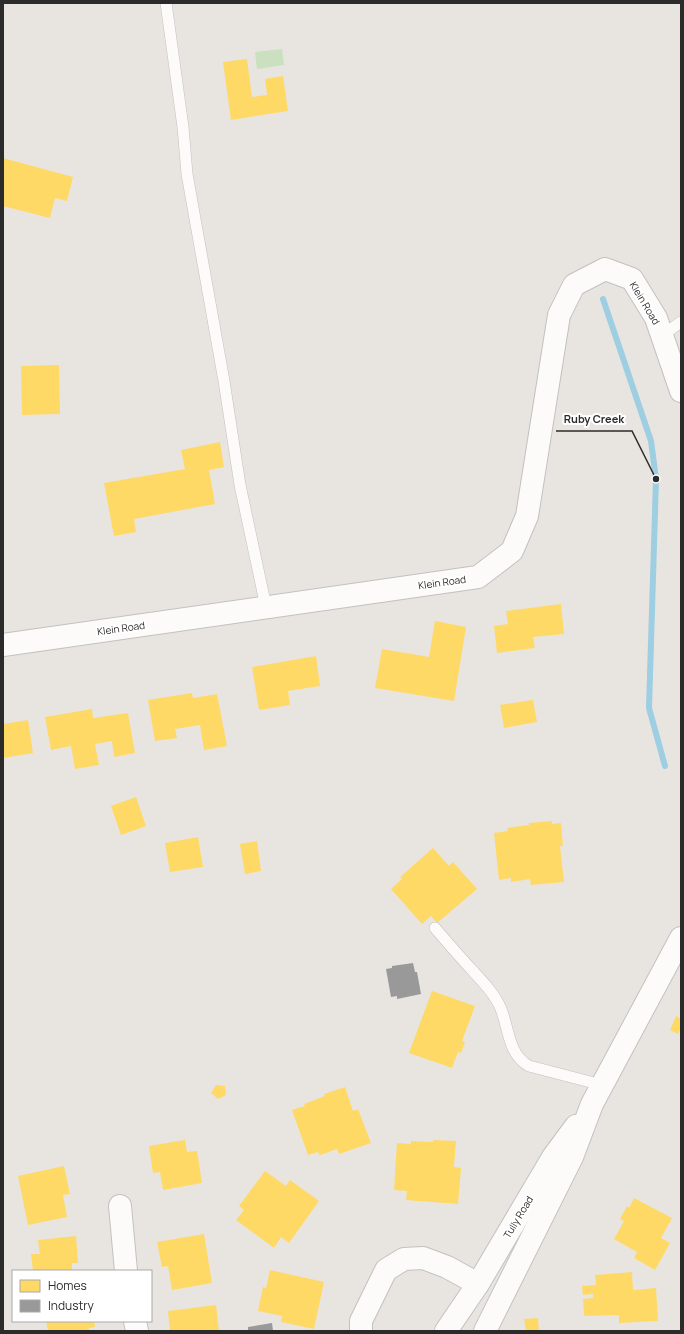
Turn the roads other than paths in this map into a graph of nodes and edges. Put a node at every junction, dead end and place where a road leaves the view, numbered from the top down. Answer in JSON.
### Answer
{"nodes":[{"id":1,"x":166,"y":3,"type":"edge"},
{"id":2,"x":681,"y":322,"type":"edge"},
{"id":3,"x":663,"y":335,"type":"junction"},
{"id":4,"x":681,"y":391,"type":"edge"},
{"id":5,"x":266,"y":607,"type":"junction"},
{"id":6,"x":3,"y":645,"type":"edge"},
{"id":7,"x":435,"y":928,"type":"dead end"},
{"id":8,"x":681,"y":938,"type":"edge"},
{"id":9,"x":602,"y":1084,"type":"junction"},
{"id":10,"x":592,"y":1104,"type":"junction"},
{"id":11,"x":120,"y":1206,"type":"dead end"},
{"id":12,"x":126,"y":1270,"type":"edge"},
{"id":13,"x":478,"y":1284,"type":"junction"},
{"id":14,"x":362,"y":1331,"type":"edge"},
{"id":15,"x":446,"y":1331,"type":"edge"},
{"id":16,"x":477,"y":1331,"type":"edge"},
{"id":17,"x":485,"y":1331,"type":"edge"}],
"edges":[{"from":1,"to":5,"type":"lane"},
{"from":2,"to":3,"type":"lane"},
{"from":3,"to":4,"type":"street","name":"Klein Road"},
{"from":3,"to":5,"type":"street","name":"Klein Road"},
{"from":5,"to":6,"type":"street","name":"Klein Road"},
{"from":7,"to":9,"type":"lane"},
{"from":8,"to":9,"type":"street","name":"Tully Road"},
{"from":9,"to":10,"type":"street","name":"Tully Road"},
{"from":10,"to":13,"type":"street","name":"Tully Road"},
{"from":10,"to":17,"type":"street","name":"Tully Road"},
{"from":11,"to":12,"type":"street"},
{"from":13,"to":14,"type":"street"},
{"from":13,"to":15,"type":"street","name":"Tully Road"},
{"from":13,"to":16,"type":"street"}]}
